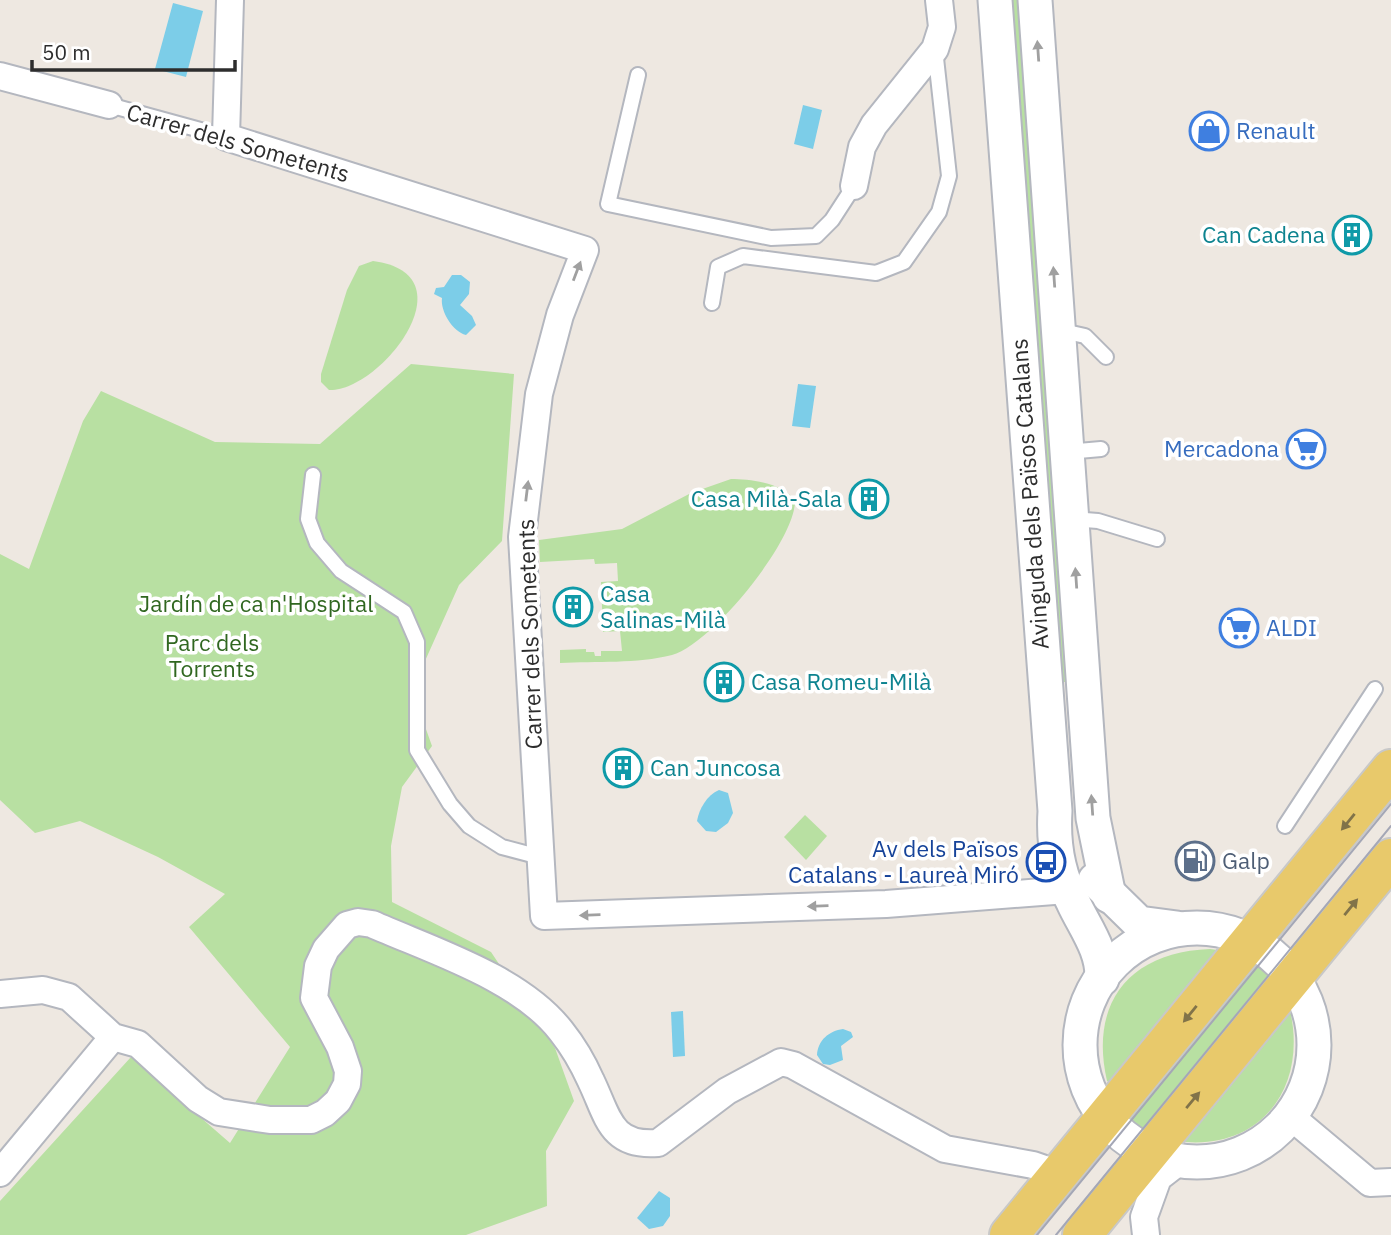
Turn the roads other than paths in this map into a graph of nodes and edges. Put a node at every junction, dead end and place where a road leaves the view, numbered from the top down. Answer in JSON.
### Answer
{"nodes":[{"id":1,"x":230,"y":0,"type":"edge"},
{"id":2,"x":939,"y":0,"type":"edge"},
{"id":3,"x":995,"y":0,"type":"edge"},
{"id":4,"x":1035,"y":0,"type":"edge"},
{"id":5,"x":935,"y":49,"type":"junction"},
{"id":6,"x":638,"y":75,"type":"dead end"},
{"id":7,"x":0,"y":76,"type":"edge"},
{"id":8,"x":108,"y":105,"type":"joint"},
{"id":9,"x":226,"y":137,"type":"junction"},
{"id":10,"x":854,"y":186,"type":"joint"},
{"id":11,"x":712,"y":303,"type":"dead end"},
{"id":12,"x":1058,"y":330,"type":"junction"},
{"id":13,"x":1106,"y":357,"type":"dead end"},
{"id":14,"x":1101,"y":449,"type":"dead end"},
{"id":15,"x":1067,"y":452,"type":"junction"},
{"id":16,"x":313,"y":475,"type":"dead end"},
{"id":17,"x":1072,"y":519,"type":"junction"},
{"id":18,"x":1157,"y":539,"type":"dead end"},
{"id":19,"x":1375,"y":689,"type":"dead end"},
{"id":20,"x":1391,"y":769,"type":"edge"},
{"id":21,"x":1055,"y":811,"type":"junction"},
{"id":22,"x":1285,"y":826,"type":"dead end"},
{"id":23,"x":540,"y":857,"type":"junction"},
{"id":24,"x":1391,"y":858,"type":"edge"},
{"id":25,"x":1067,"y":890,"type":"junction"},
{"id":26,"x":1108,"y":896,"type":"junction"},
{"id":27,"x":1179,"y":929,"type":"junction"},
{"id":28,"x":1251,"y":940,"type":"junction"},
{"id":29,"x":1295,"y":978,"type":"junction"},
{"id":30,"x":1102,"y":979,"type":"junction"},
{"id":31,"x":0,"y":994,"type":"edge"},
{"id":32,"x":113,"y":1037,"type":"junction"},
{"id":33,"x":1290,"y":1116,"type":"junction"},
{"id":34,"x":1105,"y":1118,"type":"junction"},
{"id":35,"x":1165,"y":1157,"type":"junction"},
{"id":36,"x":0,"y":1173,"type":"edge"},
{"id":37,"x":1059,"y":1174,"type":"junction"},
{"id":38,"x":1391,"y":1182,"type":"edge"},
{"id":39,"x":1014,"y":1230,"type":"edge"},
{"id":40,"x":1082,"y":1235,"type":"edge"},
{"id":41,"x":1146,"y":1235,"type":"edge"}],
"edges":[{"from":1,"to":9,"type":"street"},
{"from":2,"to":5,"type":"street"},
{"from":3,"to":21,"type":"street","name":"Avinguda dels Països Catalans"},
{"from":12,"to":4,"type":"street","name":"Avinguda dels Països Catalans","one_way":true},
{"from":5,"to":10,"type":"street"},
{"from":5,"to":11,"type":"lane"},
{"from":6,"to":10,"type":"lane"},
{"from":7,"to":8,"type":"street","name":"Carrer dels Sometents"},
{"from":8,"to":9,"type":"lane","name":"Carrer dels Sometents"},
{"from":23,"to":9,"type":"street","name":"Carrer dels Sometents","one_way":true},
{"from":12,"to":13,"type":"lane"},
{"from":12,"to":15,"type":"street","name":"Avinguda dels Països Catalans"},
{"from":14,"to":15,"type":"lane"},
{"from":15,"to":17,"type":"street","name":"Avinguda dels Països Catalans"},
{"from":16,"to":23,"type":"lane"},
{"from":17,"to":18,"type":"lane"},
{"from":26,"to":17,"type":"street","name":"Avinguda dels Països Catalans","one_way":true},
{"from":19,"to":22,"type":"lane"},
{"from":20,"to":28,"type":"main road","one_way":true},
{"from":21,"to":25,"type":"street","name":"Avinguda dels Països Catalans"},
{"from":21,"to":26,"type":"street"},
{"from":25,"to":23,"type":"street","name":"Carrer dels Sometents","one_way":true},
{"from":29,"to":24,"type":"main road","one_way":true},
{"from":25,"to":30,"type":"street","name":"Avinguda dels Països Catalans"},
{"from":26,"to":27,"type":"street"},
{"from":27,"to":28,"type":"street"},
{"from":27,"to":30,"type":"street"},
{"from":28,"to":29,"type":"street"},
{"from":28,"to":34,"type":"main road","one_way":true},
{"from":29,"to":33,"type":"street"},
{"from":35,"to":29,"type":"main road","one_way":true},
{"from":30,"to":34,"type":"street"},
{"from":31,"to":32,"type":"street"},
{"from":32,"to":36,"type":"street"},
{"from":32,"to":37,"type":"street"},
{"from":33,"to":35,"type":"street"},
{"from":33,"to":38,"type":"street"},
{"from":34,"to":35,"type":"street"},
{"from":34,"to":37,"type":"main road"},
{"from":35,"to":40,"type":"main road"},
{"from":35,"to":41,"type":"street"},
{"from":37,"to":39,"type":"main road"}]}
